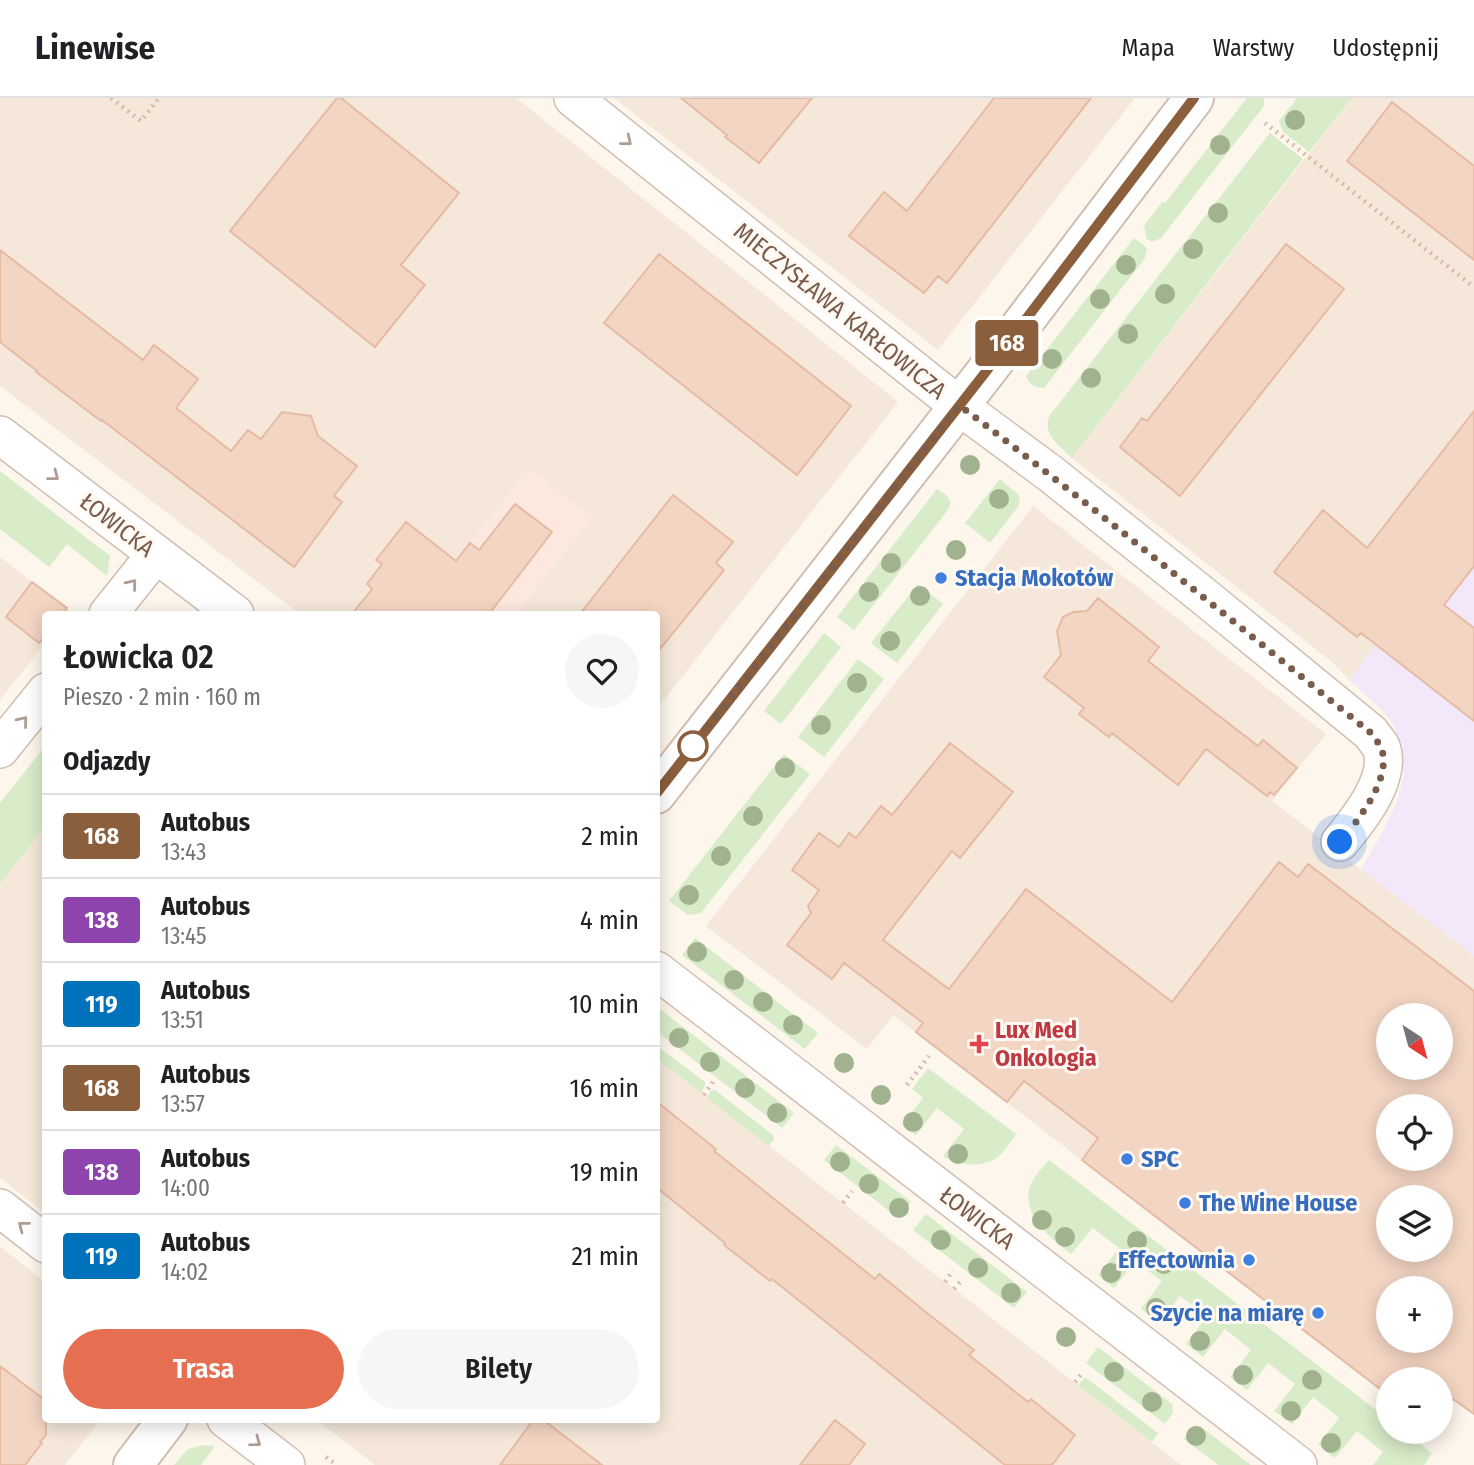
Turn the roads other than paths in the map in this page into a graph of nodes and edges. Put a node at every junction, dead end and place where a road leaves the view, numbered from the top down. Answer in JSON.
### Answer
{"nodes":[{"id":1,"x":573,"y":98,"type":"edge"},
{"id":2,"x":1194,"y":98,"type":"edge"},
{"id":3,"x":959,"y":405,"type":"junction"},
{"id":4,"x":0,"y":435,"type":"edge"},
{"id":5,"x":156,"y":555,"type":"junction"},
{"id":6,"x":110,"y":611,"type":"edge"},
{"id":7,"x":231,"y":611,"type":"edge"},
{"id":8,"x":42,"y":697,"type":"edge"},
{"id":9,"x":0,"y":749,"type":"edge"},
{"id":10,"x":660,"y":789,"type":"edge"},
{"id":11,"x":1340,"y":842,"type":"dead end"},
{"id":12,"x":660,"y":973,"type":"edge"},
{"id":13,"x":0,"y":1208,"type":"edge"},
{"id":14,"x":42,"y":1241,"type":"edge"},
{"id":15,"x":165,"y":1423,"type":"edge"},
{"id":16,"x":231,"y":1423,"type":"edge"},
{"id":17,"x":133,"y":1465,"type":"edge"},
{"id":18,"x":286,"y":1465,"type":"edge"},
{"id":19,"x":1298,"y":1465,"type":"edge"}],
"edges":[{"from":1,"to":3,"type":"street","name":"MIECZYSŁAWA KARŁOWICZA","one_way":true},
{"from":2,"to":3,"type":"street"},
{"from":3,"to":10,"type":"street"},
{"from":3,"to":11,"type":"street","name":"MIECZYSŁAWA KARŁOWICZA"},
{"from":4,"to":5,"type":"street","name":"ŁOWICKA","one_way":true},
{"from":6,"to":5,"type":"street","one_way":true},
{"from":5,"to":7,"type":"street","name":"ŁOWICKA"},
{"from":9,"to":8,"type":"street","one_way":true},
{"from":12,"to":19,"type":"street","name":"ŁOWICKA"},
{"from":14,"to":13,"type":"street","one_way":true},
{"from":15,"to":17,"type":"street"},
{"from":16,"to":18,"type":"street","one_way":true}]}
